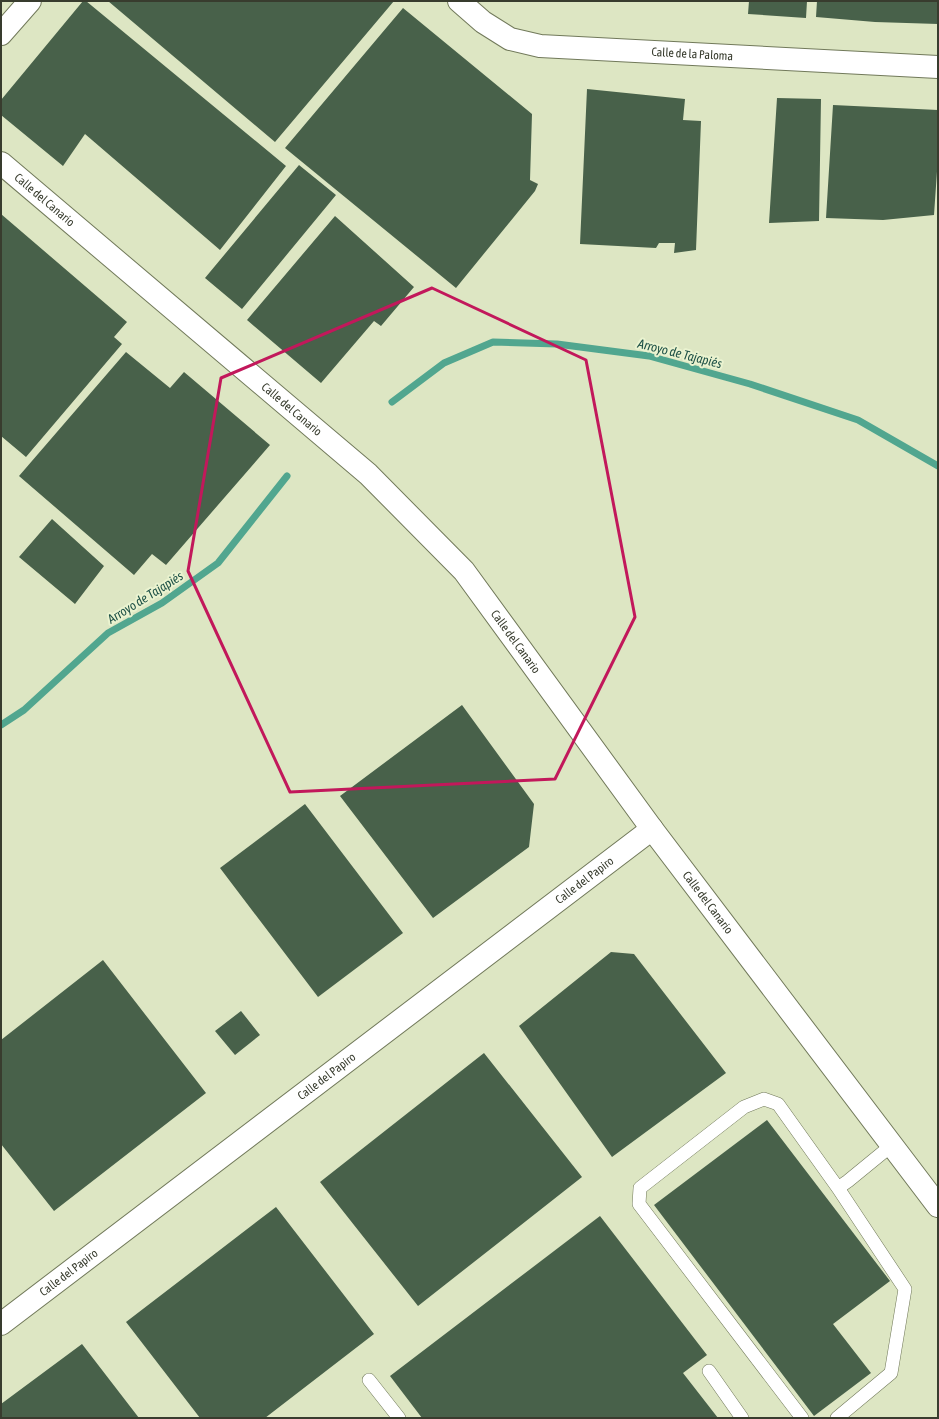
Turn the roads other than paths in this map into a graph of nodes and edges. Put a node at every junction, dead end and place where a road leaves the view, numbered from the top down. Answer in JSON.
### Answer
{"nodes":[{"id":1,"x":30,"y":1,"type":"edge"},
{"id":2,"x":459,"y":1,"type":"edge"},
{"id":3,"x":1,"y":34,"type":"edge"},
{"id":4,"x":938,"y":68,"type":"edge"},
{"id":5,"x":1,"y":163,"type":"edge"},
{"id":6,"x":652,"y":829,"type":"junction"},
{"id":7,"x":892,"y":1145,"type":"junction"},
{"id":8,"x":838,"y":1188,"type":"junction"},
{"id":9,"x":938,"y":1206,"type":"edge"},
{"id":10,"x":1,"y":1324,"type":"edge"},
{"id":11,"x":709,"y":1371,"type":"dead end"},
{"id":12,"x":368,"y":1380,"type":"dead end"},
{"id":13,"x":399,"y":1418,"type":"edge"},
{"id":14,"x":742,"y":1418,"type":"edge"},
{"id":15,"x":802,"y":1418,"type":"edge"},
{"id":16,"x":837,"y":1418,"type":"edge"}],
"edges":[{"from":1,"to":3,"type":"street"},
{"from":2,"to":4,"type":"street","name":"Calle de la Paloma"},
{"from":5,"to":6,"type":"street","name":"Calle del Canario"},
{"from":6,"to":7,"type":"street","name":"Calle del Canario"},
{"from":6,"to":10,"type":"street","name":"Calle del Papiro"},
{"from":7,"to":8,"type":"lane"},
{"from":7,"to":9,"type":"street","name":"Calle del Canario"},
{"from":8,"to":15,"type":"lane"},
{"from":8,"to":16,"type":"lane"},
{"from":11,"to":14,"type":"lane"},
{"from":12,"to":13,"type":"lane"}]}
